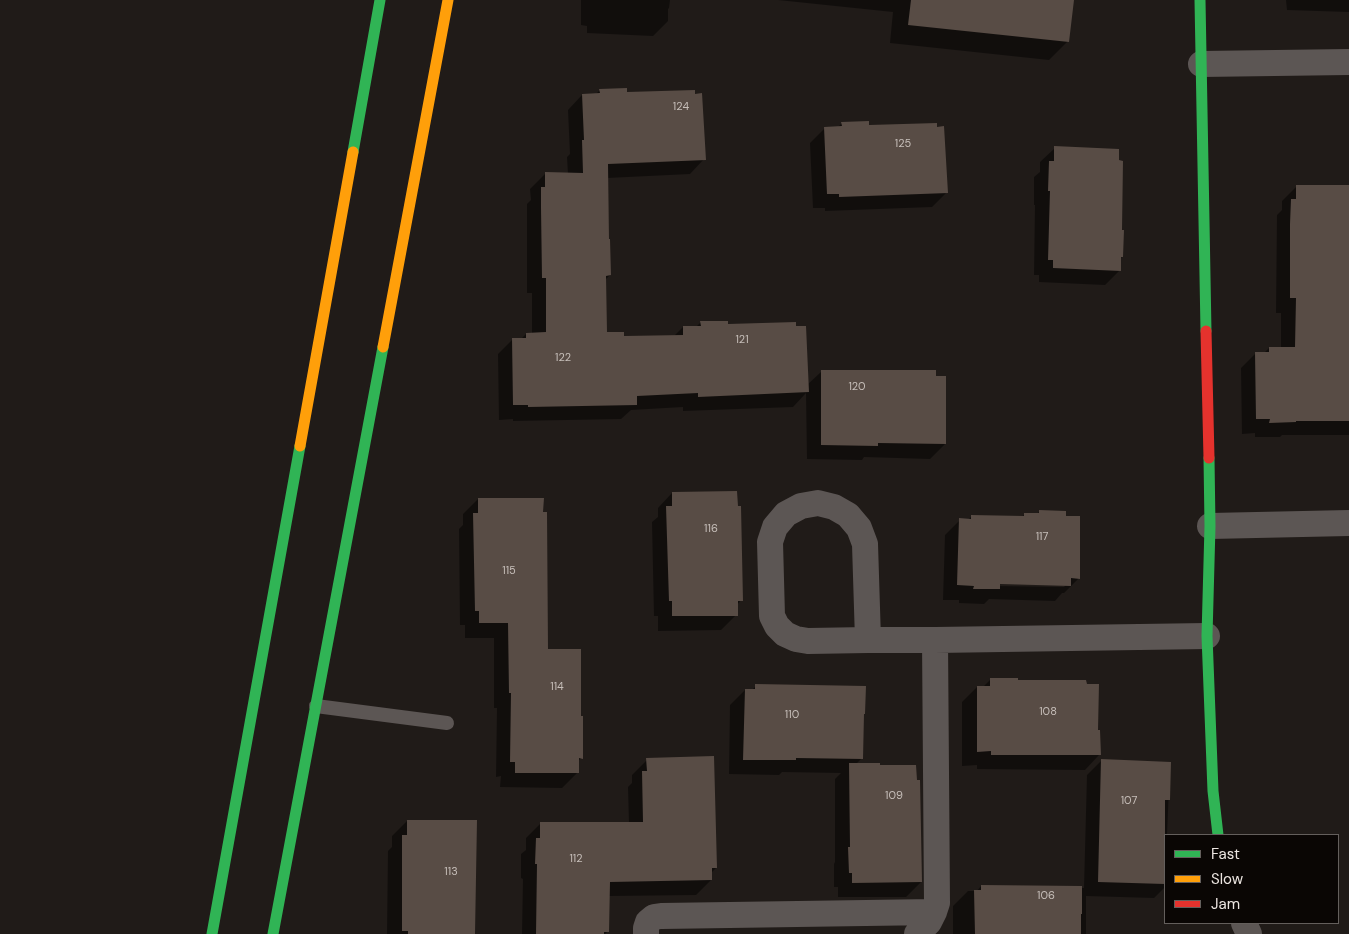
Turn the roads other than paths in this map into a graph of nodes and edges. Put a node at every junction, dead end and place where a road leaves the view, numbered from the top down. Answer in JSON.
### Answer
{"nodes":[{"id":1,"x":380,"y":0,"type":"edge"},
{"id":2,"x":448,"y":0,"type":"edge"},
{"id":3,"x":1200,"y":0,"type":"edge"},
{"id":4,"x":1349,"y":62,"type":"edge"},
{"id":5,"x":1201,"y":64,"type":"junction"},
{"id":6,"x":1349,"y":523,"type":"edge"},
{"id":7,"x":1210,"y":526,"type":"junction"},
{"id":8,"x":1207,"y":636,"type":"junction"},
{"id":9,"x":868,"y":640,"type":"junction"},
{"id":10,"x":935,"y":640,"type":"junction"},
{"id":11,"x":316,"y":706,"type":"junction"},
{"id":12,"x":447,"y":723,"type":"dead end"},
{"id":13,"x":1218,"y":834,"type":"edge"},
{"id":14,"x":934,"y":912,"type":"junction"},
{"id":15,"x":212,"y":934,"type":"edge"},
{"id":16,"x":273,"y":934,"type":"edge"},
{"id":17,"x":646,"y":934,"type":"edge"},
{"id":18,"x":917,"y":934,"type":"edge"}],
"edges":[{"from":1,"to":15,"type":"street"},
{"from":2,"to":11,"type":"street"},
{"from":3,"to":5,"type":"street"},
{"from":4,"to":5,"type":"street"},
{"from":5,"to":7,"type":"street"},
{"from":6,"to":7,"type":"street"},
{"from":7,"to":8,"type":"street"},
{"from":8,"to":10,"type":"street"},
{"from":8,"to":13,"type":"street"},
{"from":9,"to":9,"type":"street"},
{"from":9,"to":10,"type":"street"},
{"from":10,"to":14,"type":"street"},
{"from":11,"to":12,"type":"lane"},
{"from":11,"to":16,"type":"street"},
{"from":14,"to":17,"type":"street"},
{"from":14,"to":18,"type":"street"}]}
